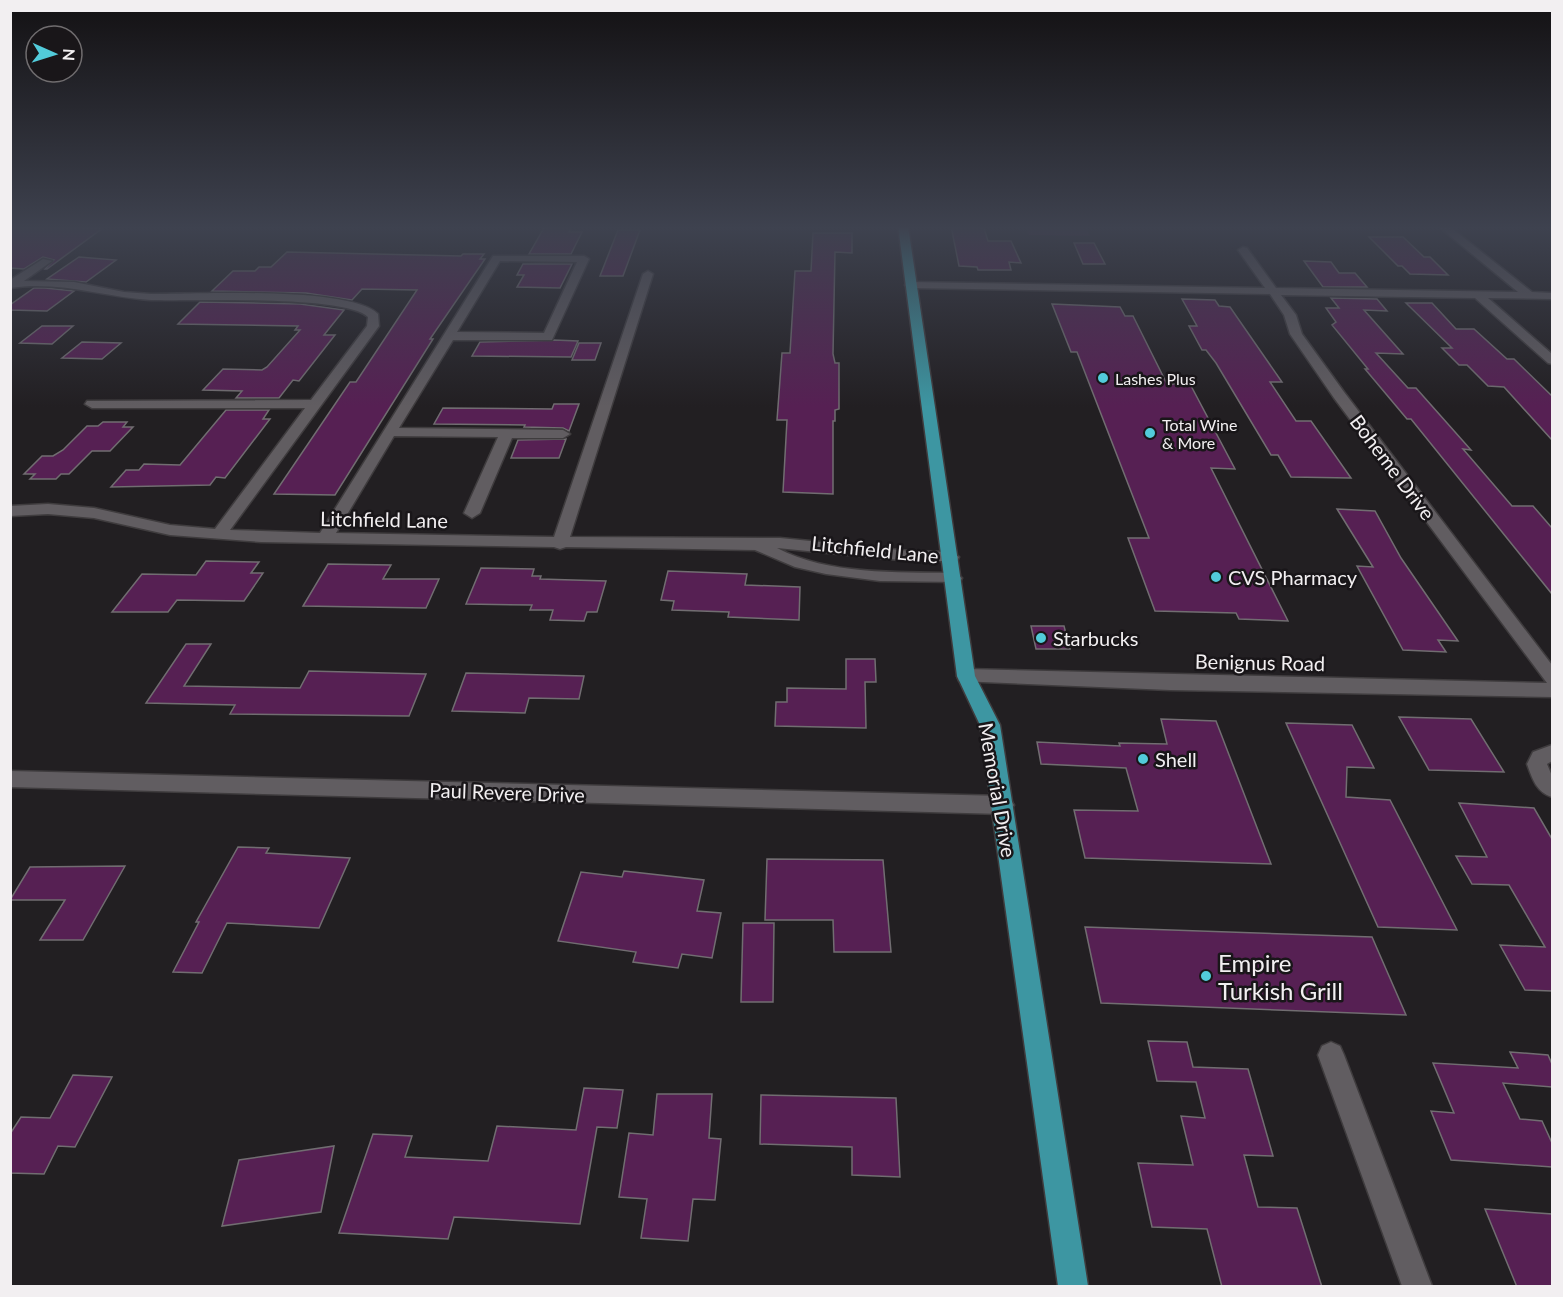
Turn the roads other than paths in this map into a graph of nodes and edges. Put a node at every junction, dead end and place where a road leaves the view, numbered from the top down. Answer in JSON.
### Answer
{"nodes":[{"id":1,"x":82,"y":287,"type":"edge"},
{"id":2,"x":479,"y":287,"type":"edge"},
{"id":3,"x":571,"y":287,"type":"edge"},
{"id":4,"x":644,"y":287,"type":"edge"},
{"id":5,"x":910,"y":287,"type":"edge"},
{"id":6,"x":1002,"y":287,"type":"edge"},
{"id":7,"x":1270,"y":287,"type":"edge"},
{"id":8,"x":1518,"y":287,"type":"edge"},
{"id":9,"x":1273,"y":291,"type":"junction"},
{"id":10,"x":1478,"y":295,"type":"junction"},
{"id":11,"x":1528,"y":295,"type":"junction"},
{"id":12,"x":1552,"y":296,"type":"edge"},
{"id":13,"x":449,"y":336,"type":"junction"},
{"id":14,"x":1552,"y":360,"type":"edge"},
{"id":15,"x":92,"y":404,"type":"dead end"},
{"id":16,"x":317,"y":404,"type":"junction"},
{"id":17,"x":391,"y":432,"type":"junction"},
{"id":18,"x":507,"y":433,"type":"junction"},
{"id":19,"x":563,"y":434,"type":"dead end"},
{"id":20,"x":10,"y":511,"type":"edge"},
{"id":21,"x":472,"y":513,"type":"dead end"},
{"id":22,"x":220,"y":533,"type":"junction"},
{"id":23,"x":325,"y":538,"type":"junction"},
{"id":24,"x":560,"y":544,"type":"junction"},
{"id":25,"x":758,"y":546,"type":"junction"},
{"id":26,"x":951,"y":556,"type":"junction"},
{"id":27,"x":954,"y":578,"type":"junction"},
{"id":28,"x":966,"y":676,"type":"junction"},
{"id":29,"x":1552,"y":678,"type":"edge"},
{"id":30,"x":1552,"y":690,"type":"edge"},
{"id":31,"x":1552,"y":753,"type":"edge"},
{"id":32,"x":10,"y":779,"type":"edge"},
{"id":33,"x":1552,"y":789,"type":"edge"},
{"id":34,"x":1003,"y":806,"type":"junction"},
{"id":35,"x":1331,"y":1055,"type":"dead end"},
{"id":36,"x":1073,"y":1287,"type":"edge"},
{"id":37,"x":1417,"y":1287,"type":"edge"}],
"edges":[{"from":1,"to":16,"type":"street"},
{"from":2,"to":13,"type":"street"},
{"from":3,"to":13,"type":"street"},
{"from":4,"to":24,"type":"street"},
{"from":5,"to":26,"type":"main road","name":"Memorial Drive"},
{"from":6,"to":9,"type":"street"},
{"from":7,"to":9,"type":"street","name":"Boheme Drive"},
{"from":8,"to":11,"type":"street"},
{"from":9,"to":10,"type":"street"},
{"from":9,"to":29,"type":"street","name":"Boheme Drive"},
{"from":10,"to":11,"type":"street"},
{"from":10,"to":14,"type":"street"},
{"from":11,"to":12,"type":"street"},
{"from":13,"to":17,"type":"street"},
{"from":15,"to":16,"type":"street"},
{"from":16,"to":22,"type":"street"},
{"from":17,"to":18,"type":"street"},
{"from":17,"to":23,"type":"street"},
{"from":18,"to":19,"type":"street"},
{"from":18,"to":21,"type":"street"},
{"from":20,"to":22,"type":"street","name":"Litchfield Lane"},
{"from":22,"to":23,"type":"street","name":"Litchfield Lane"},
{"from":23,"to":24,"type":"street","name":"Litchfield Lane"},
{"from":24,"to":25,"type":"street","name":"Litchfield Lane"},
{"from":25,"to":26,"type":"street","name":"Litchfield Lane"},
{"from":25,"to":27,"type":"street","name":"Litchfield Lane"},
{"from":26,"to":27,"type":"main road","name":"Memorial Drive"},
{"from":27,"to":28,"type":"main road","name":"Memorial Drive"},
{"from":28,"to":30,"type":"street","name":"Benignus Road"},
{"from":28,"to":34,"type":"main road","name":"Memorial Drive"},
{"from":31,"to":33,"type":"street"},
{"from":32,"to":34,"type":"street","name":"Paul Revere Drive"},
{"from":34,"to":36,"type":"main road","name":"Memorial Drive"},
{"from":35,"to":37,"type":"street"}]}
